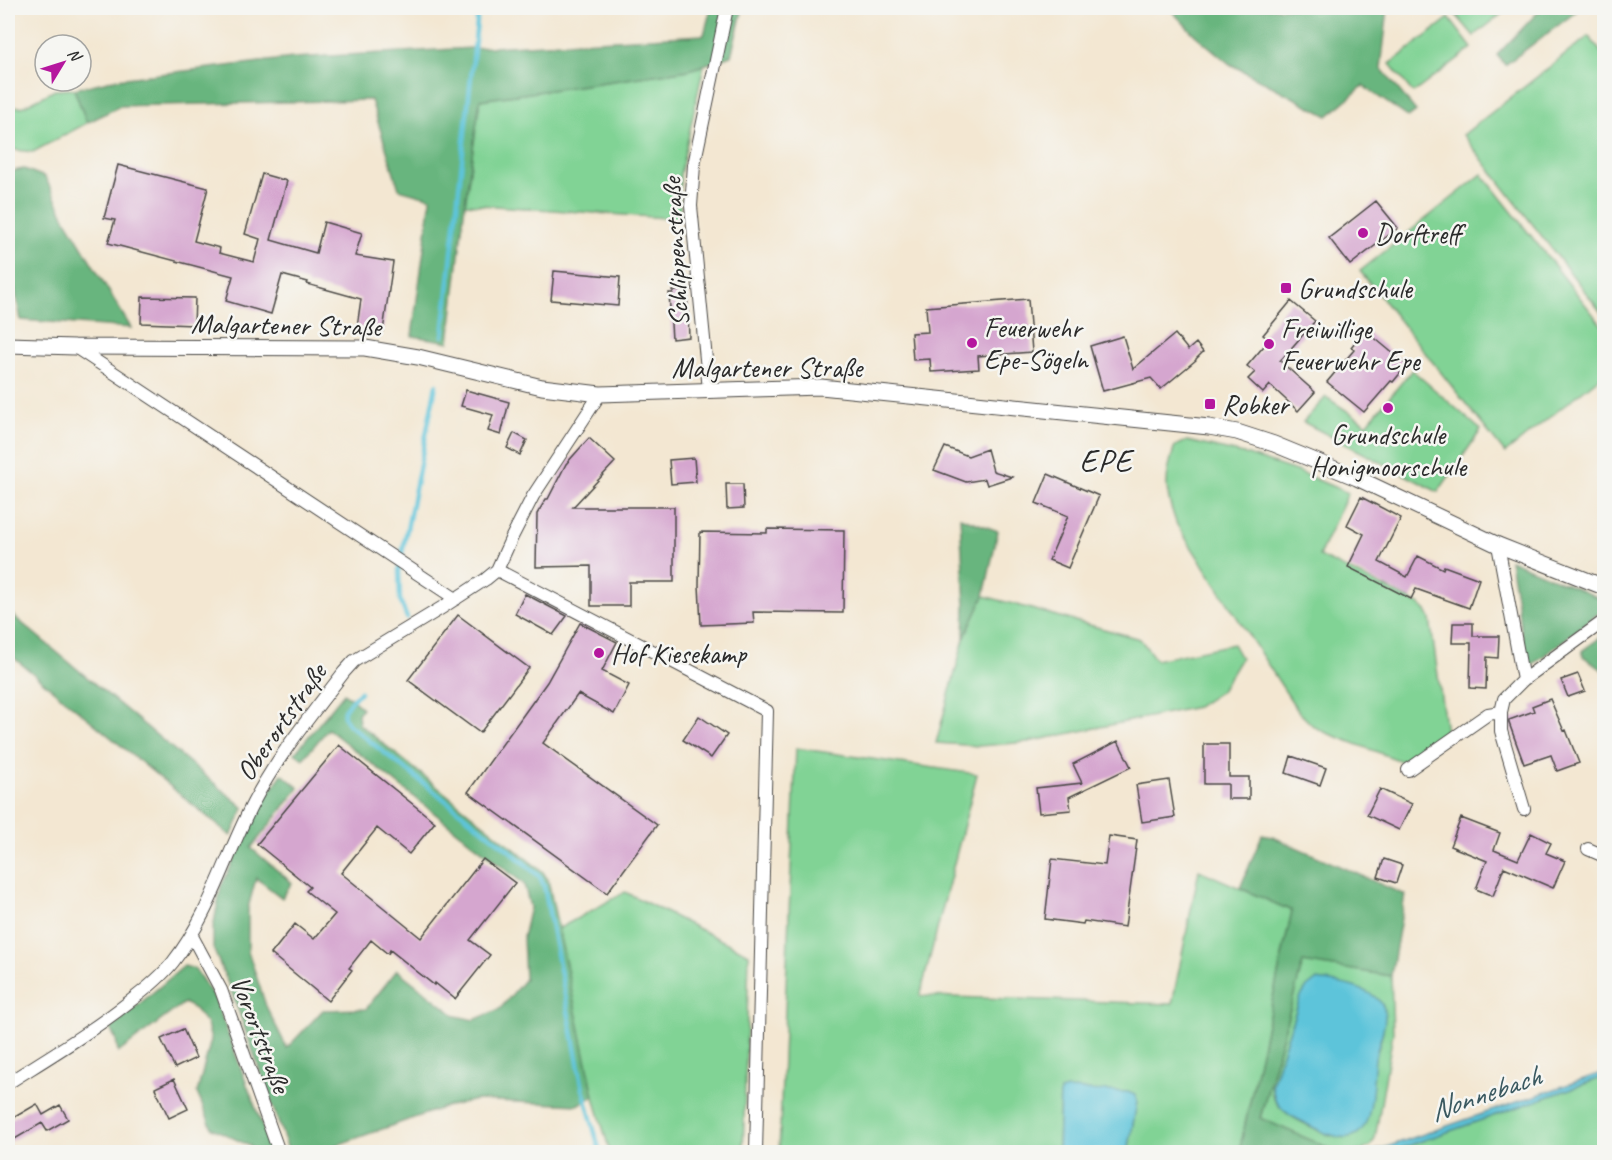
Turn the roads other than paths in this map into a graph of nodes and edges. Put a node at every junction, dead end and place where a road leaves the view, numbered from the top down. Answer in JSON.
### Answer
{"nodes":[{"id":1,"x":727,"y":8,"type":"edge"},
{"id":2,"x":8,"y":345,"type":"edge"},
{"id":3,"x":75,"y":347,"type":"junction"},
{"id":4,"x":709,"y":390,"type":"junction"},
{"id":5,"x":600,"y":394,"type":"junction"},
{"id":6,"x":1498,"y":545,"type":"junction"},
{"id":7,"x":497,"y":570,"type":"junction"},
{"id":8,"x":1605,"y":587,"type":"edge"},
{"id":9,"x":456,"y":599,"type":"junction"},
{"id":10,"x":1605,"y":621,"type":"edge"},
{"id":11,"x":1523,"y":680,"type":"junction"},
{"id":12,"x":1500,"y":712,"type":"junction"},
{"id":13,"x":1408,"y":770,"type":"dead end"},
{"id":14,"x":1524,"y":809,"type":"dead end"},
{"id":15,"x":1588,"y":849,"type":"dead end"},
{"id":16,"x":1605,"y":856,"type":"edge"},
{"id":17,"x":192,"y":936,"type":"junction"},
{"id":18,"x":8,"y":1083,"type":"edge"},
{"id":19,"x":279,"y":1152,"type":"edge"},
{"id":20,"x":756,"y":1152,"type":"edge"}],
"edges":[{"from":1,"to":4,"type":"street","name":"Schlippenstraße"},
{"from":2,"to":3,"type":"street","name":"Malgartener Straße"},
{"from":3,"to":5,"type":"street","name":"Malgartener Straße"},
{"from":3,"to":9,"type":"street"},
{"from":4,"to":5,"type":"street","name":"Malgartener Straße"},
{"from":4,"to":6,"type":"street","name":"Malgartener Straße"},
{"from":5,"to":7,"type":"street"},
{"from":6,"to":8,"type":"street","name":"Malgartener Straße"},
{"from":6,"to":11,"type":"street"},
{"from":7,"to":9,"type":"street","name":"Oberortstraße"},
{"from":7,"to":20,"type":"street"},
{"from":9,"to":17,"type":"street","name":"Oberortstraße"},
{"from":10,"to":11,"type":"street"},
{"from":11,"to":12,"type":"street"},
{"from":12,"to":13,"type":"street"},
{"from":12,"to":14,"type":"street"},
{"from":15,"to":16,"type":"street"},
{"from":17,"to":18,"type":"street","name":"Oberortstraße"},
{"from":17,"to":19,"type":"street","name":"Vorortstraße"}]}
